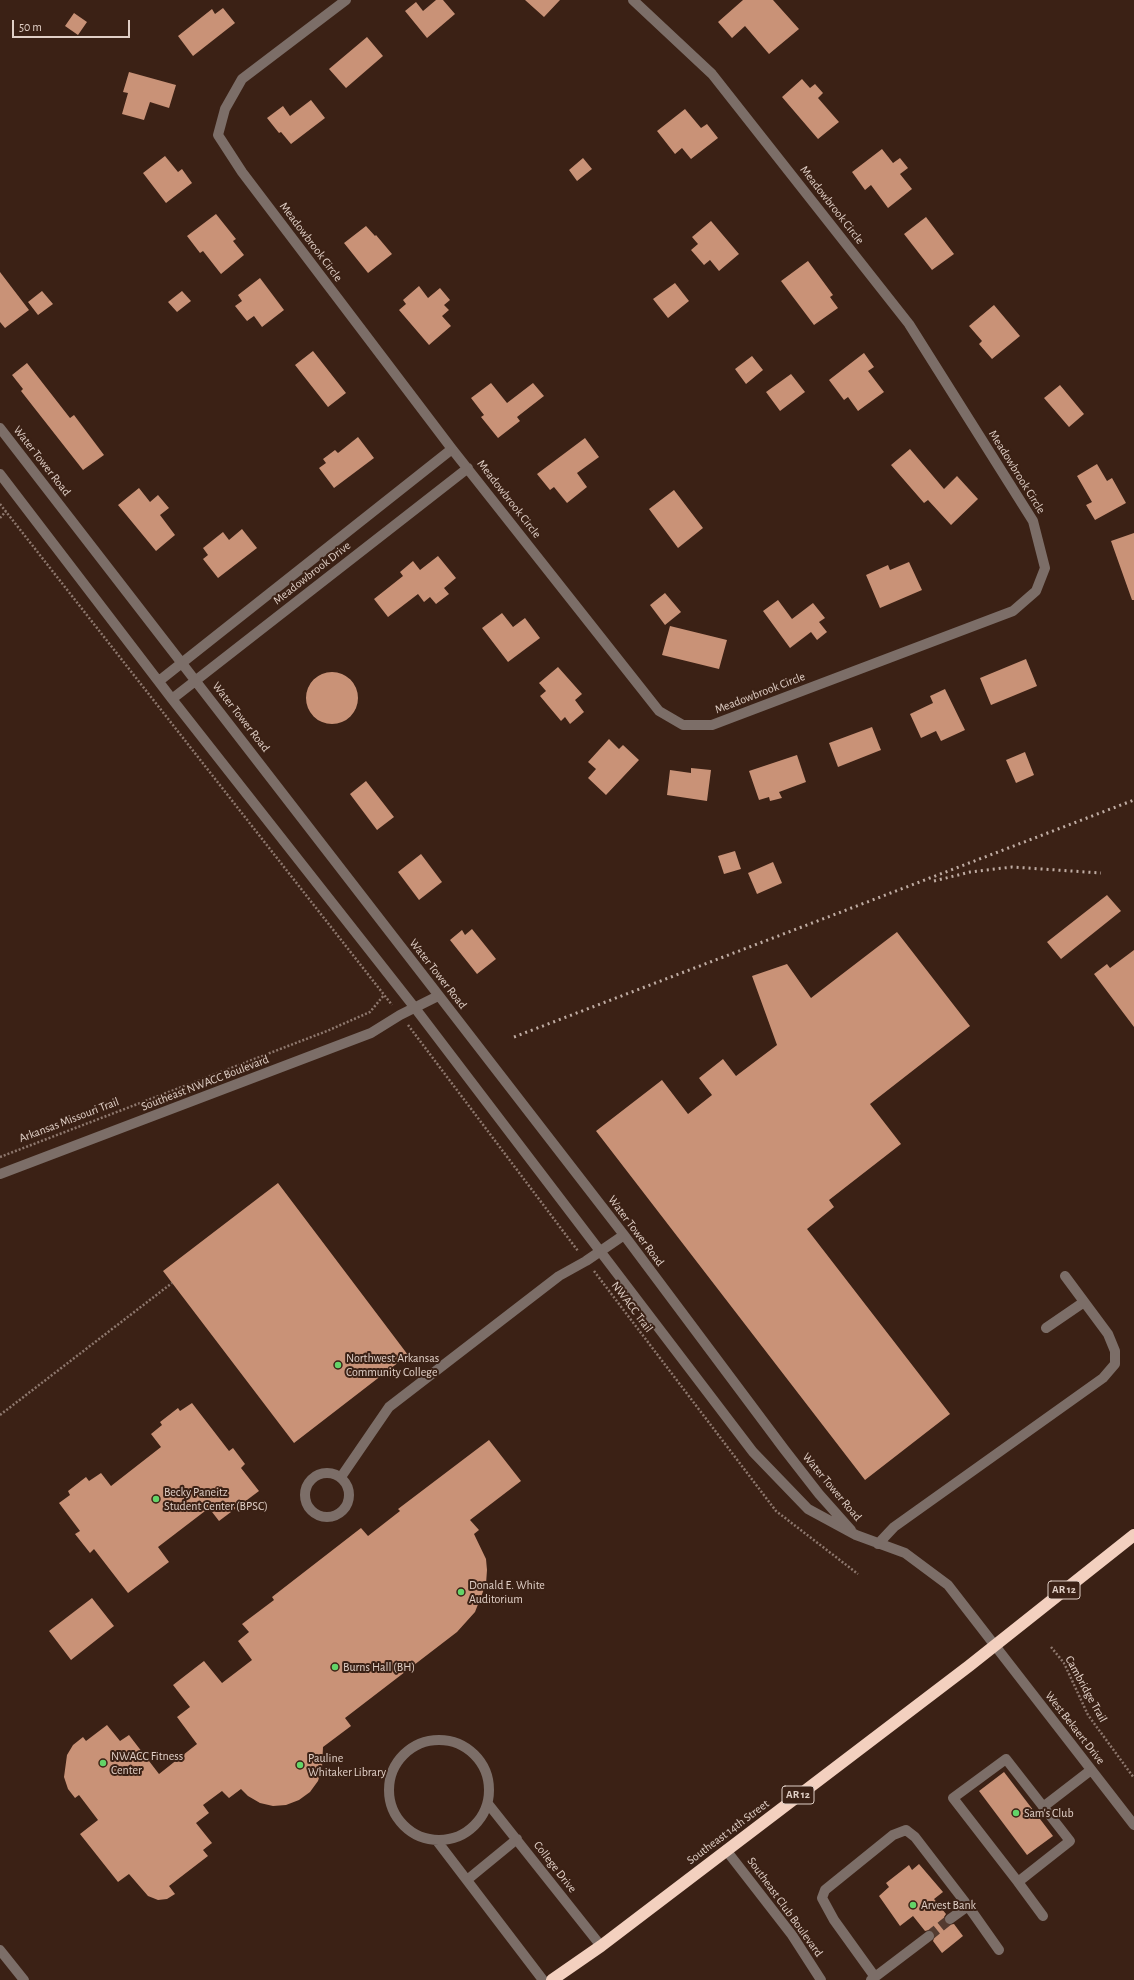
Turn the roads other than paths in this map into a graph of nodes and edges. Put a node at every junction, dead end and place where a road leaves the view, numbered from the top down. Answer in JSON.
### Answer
{"nodes":[{"id":1,"x":346,"y":0,"type":"edge"},
{"id":2,"x":633,"y":0,"type":"edge"},
{"id":3,"x":0,"y":428,"type":"edge"},
{"id":4,"x":452,"y":450,"type":"junction"},
{"id":5,"x":468,"y":468,"type":"junction"},
{"id":6,"x":0,"y":474,"type":"edge"},
{"id":7,"x":182,"y":663,"type":"junction"},
{"id":8,"x":196,"y":680,"type":"junction"},
{"id":9,"x":159,"y":682,"type":"junction"},
{"id":10,"x":172,"y":698,"type":"junction"},
{"id":11,"x":438,"y":996,"type":"junction"},
{"id":12,"x":415,"y":1008,"type":"junction"},
{"id":13,"x":0,"y":1174,"type":"edge"},
{"id":14,"x":624,"y":1235,"type":"junction"},
{"id":15,"x":600,"y":1252,"type":"junction"},
{"id":16,"x":1066,"y":1276,"type":"dead end"},
{"id":17,"x":1084,"y":1302,"type":"junction"},
{"id":18,"x":1046,"y":1328,"type":"dead end"},
{"id":19,"x":341,"y":1477,"type":"junction"},
{"id":20,"x":856,"y":1535,"type":"junction"},
{"id":21,"x":1134,"y":1535,"type":"edge"},
{"id":22,"x":878,"y":1544,"type":"junction"},
{"id":23,"x":996,"y":1646,"type":"junction"},
{"id":24,"x":1091,"y":1770,"type":"junction"},
{"id":25,"x":489,"y":1804,"type":"junction"},
{"id":26,"x":1043,"y":1807,"type":"junction"},
{"id":27,"x":1134,"y":1825,"type":"edge"},
{"id":28,"x":517,"y":1839,"type":"junction"},
{"id":29,"x":437,"y":1841,"type":"junction"},
{"id":30,"x":726,"y":1850,"type":"junction"},
{"id":31,"x":467,"y":1880,"type":"junction"},
{"id":32,"x":1018,"y":1882,"type":"junction"},
{"id":33,"x":968,"y":1906,"type":"junction"},
{"id":34,"x":1043,"y":1916,"type":"dead end"},
{"id":35,"x":950,"y":1919,"type":"tunnel mouth"},
{"id":36,"x":928,"y":1936,"type":"tunnel mouth"},
{"id":37,"x":601,"y":1946,"type":"junction"},
{"id":38,"x":0,"y":1950,"type":"edge"},
{"id":39,"x":999,"y":1950,"type":"dead end"},
{"id":40,"x":873,"y":1979,"type":"edge"},
{"id":41,"x":24,"y":1980,"type":"edge"},
{"id":42,"x":543,"y":1980,"type":"edge"},
{"id":43,"x":552,"y":1980,"type":"edge"},
{"id":44,"x":821,"y":1980,"type":"edge"}],
"edges":[{"from":1,"to":4,"type":"street","name":"Meadowbrook Circle"},
{"from":2,"to":5,"type":"street","name":"Meadowbrook Circle"},
{"from":3,"to":7,"type":"street","name":"Water Tower Road"},
{"from":4,"to":5,"type":"street","name":"Meadowbrook Circle"},
{"from":4,"to":7,"type":"street","name":"Meadowbrook Drive"},
{"from":5,"to":8,"type":"street","name":"Meadowbrook Drive"},
{"from":6,"to":9,"type":"street","name":"Water Tower Road"},
{"from":7,"to":8,"type":"street","name":"Water Tower Road"},
{"from":7,"to":9,"type":"street","name":"Meadowbrook Drive"},
{"from":8,"to":10,"type":"street","name":"Meadowbrook Drive"},
{"from":8,"to":11,"type":"street","name":"Water Tower Road"},
{"from":9,"to":10,"type":"street","name":"Water Tower Road"},
{"from":10,"to":12,"type":"street","name":"Water Tower Road"},
{"from":11,"to":12,"type":"street","name":"Southeast NWACC Boulevard"},
{"from":11,"to":14,"type":"street","name":"Water Tower Road"},
{"from":12,"to":13,"type":"street","name":"Southeast NWACC Boulevard"},
{"from":12,"to":15,"type":"street","name":"Water Tower Road"},
{"from":14,"to":15,"type":"street"},
{"from":14,"to":20,"type":"street","name":"Water Tower Road"},
{"from":15,"to":19,"type":"street"},
{"from":15,"to":20,"type":"street","name":"Water Tower Road"},
{"from":16,"to":17,"type":"street"},
{"from":17,"to":18,"type":"street"},
{"from":17,"to":22,"type":"street"},
{"from":19,"to":19,"type":"street"},
{"from":20,"to":22,"type":"street","name":"Water Tower Road"},
{"from":21,"to":23,"type":"highway","number":"AR 12"},
{"from":22,"to":23,"type":"street","name":"Water Tower Road"},
{"from":23,"to":24,"type":"street","name":"West Bekaert Drive"},
{"from":23,"to":30,"type":"highway","name":"Southeast 14th Street","number":"AR 12"},
{"from":24,"to":26,"type":"street"},
{"from":24,"to":27,"type":"street","name":"West Bekaert Drive"},
{"from":25,"to":28,"type":"street","name":"College Drive"},
{"from":25,"to":29,"type":"street"},
{"from":25,"to":29,"type":"street"},
{"from":26,"to":32,"type":"street"},
{"from":26,"to":32,"type":"street"},
{"from":28,"to":31,"type":"street"},
{"from":28,"to":37,"type":"street","name":"College Drive"},
{"from":29,"to":31,"type":"street"},
{"from":30,"to":37,"type":"highway","name":"Southeast 14th Street","number":"AR 12"},
{"from":30,"to":44,"type":"street","name":"Southeast Club Boulevard"},
{"from":31,"to":42,"type":"street"},
{"from":32,"to":34,"type":"street"},
{"from":33,"to":35,"type":"street"},
{"from":33,"to":39,"type":"street"},
{"from":33,"to":40,"type":"street"},
{"from":36,"to":40,"type":"street"},
{"from":37,"to":43,"type":"highway","name":"Southeast 14th Street","number":"AR 12"},
{"from":38,"to":41,"type":"street"}]}
